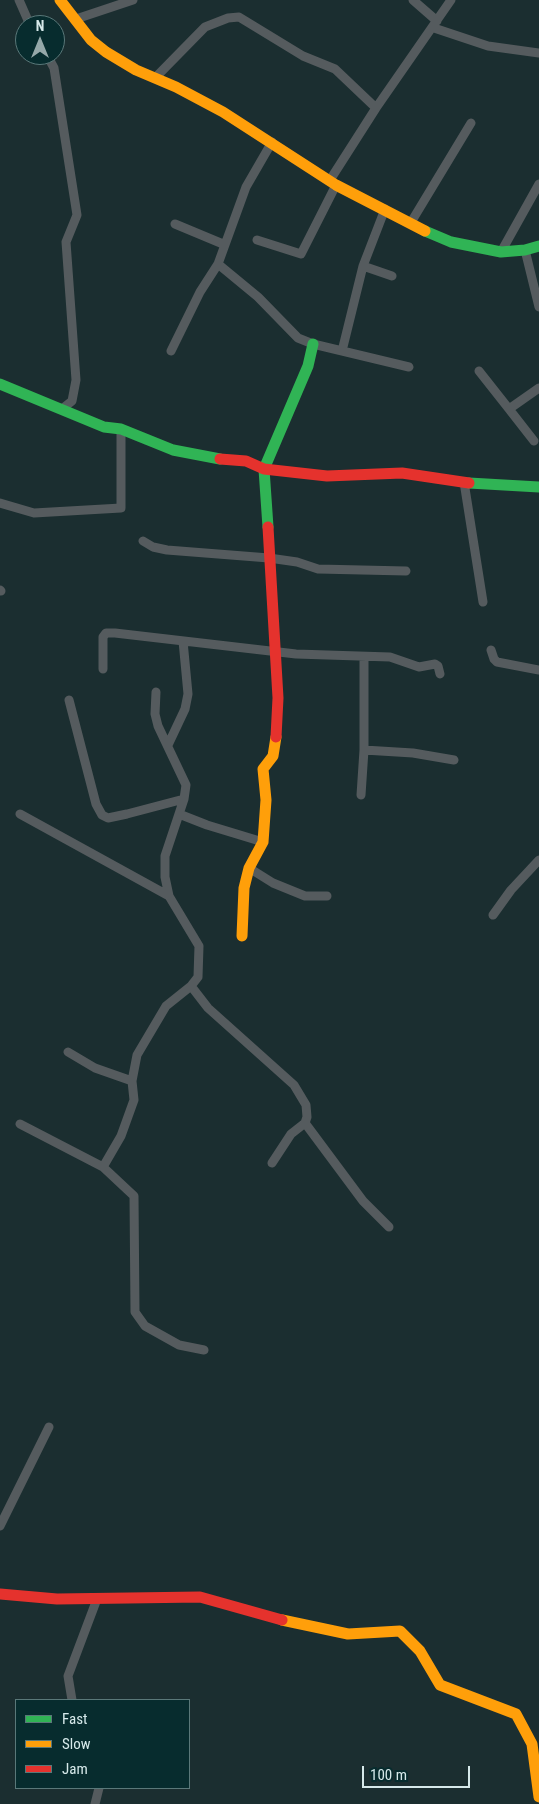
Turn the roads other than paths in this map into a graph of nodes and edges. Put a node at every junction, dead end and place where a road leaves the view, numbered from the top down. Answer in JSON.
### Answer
{"nodes":[{"id":1,"x":18,"y":0,"type":"edge"},
{"id":2,"x":60,"y":0,"type":"edge"},
{"id":3,"x":132,"y":0,"type":"edge"},
{"id":4,"x":413,"y":0,"type":"edge"},
{"id":5,"x":451,"y":0,"type":"edge"},
{"id":6,"x":25,"y":15,"type":"edge"},
{"id":7,"x":76,"y":19,"type":"junction"},
{"id":8,"x":436,"y":25,"type":"junction"},
{"id":9,"x":539,"y":53,"type":"edge"},
{"id":10,"x":52,"y":65,"type":"edge"},
{"id":11,"x":155,"y":78,"type":"junction"},
{"id":12,"x":376,"y":108,"type":"junction"},
{"id":13,"x":471,"y":123,"type":"dead end"},
{"id":14,"x":272,"y":142,"type":"junction"},
{"id":15,"x":333,"y":183,"type":"junction"},
{"id":16,"x":539,"y":184,"type":"edge"},
{"id":17,"x":385,"y":209,"type":"junction"},
{"id":18,"x":175,"y":224,"type":"dead end"},
{"id":19,"x":410,"y":224,"type":"junction"},
{"id":20,"x":257,"y":240,"type":"dead end"},
{"id":21,"x":224,"y":244,"type":"junction"},
{"id":22,"x":539,"y":246,"type":"edge"},
{"id":23,"x":525,"y":250,"type":"junction"},
{"id":24,"x":501,"y":252,"type":"junction"},
{"id":25,"x":218,"y":264,"type":"junction"},
{"id":26,"x":363,"y":266,"type":"junction"},
{"id":27,"x":392,"y":276,"type":"dead end"},
{"id":28,"x":539,"y":307,"type":"edge"},
{"id":29,"x":313,"y":344,"type":"junction"},
{"id":30,"x":172,"y":351,"type":"dead end"},
{"id":31,"x":342,"y":351,"type":"junction"},
{"id":32,"x":408,"y":367,"type":"dead end"},
{"id":33,"x":479,"y":370,"type":"dead end"},
{"id":34,"x":0,"y":384,"type":"edge"},
{"id":35,"x":539,"y":388,"type":"edge"},
{"id":36,"x":62,"y":409,"type":"junction"},
{"id":37,"x":509,"y":409,"type":"junction"},
{"id":38,"x":121,"y":429,"type":"junction"},
{"id":39,"x":534,"y":441,"type":"dead end"},
{"id":40,"x":264,"y":469,"type":"junction"},
{"id":41,"x":464,"y":482,"type":"junction"},
{"id":42,"x":539,"y":487,"type":"edge"},
{"id":43,"x":0,"y":504,"type":"edge"},
{"id":44,"x":144,"y":542,"type":"dead end"},
{"id":45,"x":269,"y":558,"type":"junction"},
{"id":46,"x":406,"y":571,"type":"dead end"},
{"id":47,"x":484,"y":602,"type":"dead end"},
{"id":48,"x":183,"y":641,"type":"junction"},
{"id":49,"x":275,"y":650,"type":"junction"},
{"id":50,"x":491,"y":650,"type":"dead end"},
{"id":51,"x":364,"y":658,"type":"junction"},
{"id":52,"x":103,"y":669,"type":"dead end"},
{"id":53,"x":539,"y":670,"type":"edge"},
{"id":54,"x":440,"y":674,"type":"dead end"},
{"id":55,"x":156,"y":692,"type":"dead end"},
{"id":56,"x":69,"y":700,"type":"dead end"},
{"id":57,"x":168,"y":744,"type":"junction"},
{"id":58,"x":364,"y":750,"type":"junction"},
{"id":59,"x":454,"y":760,"type":"dead end"},
{"id":60,"x":361,"y":796,"type":"dead end"},
{"id":61,"x":184,"y":799,"type":"junction"},
{"id":62,"x":20,"y":814,"type":"dead end"},
{"id":63,"x":179,"y":814,"type":"junction"},
{"id":64,"x":263,"y":842,"type":"junction"},
{"id":65,"x":539,"y":860,"type":"edge"},
{"id":66,"x":249,"y":868,"type":"junction"},
{"id":67,"x":170,"y":896,"type":"junction"},
{"id":68,"x":327,"y":896,"type":"dead end"},
{"id":69,"x":493,"y":915,"type":"dead end"},
{"id":70,"x":242,"y":936,"type":"dead end"},
{"id":71,"x":191,"y":986,"type":"junction"},
{"id":72,"x":68,"y":1052,"type":"dead end"},
{"id":73,"x":132,"y":1081,"type":"junction"},
{"id":74,"x":305,"y":1123,"type":"junction"},
{"id":75,"x":20,"y":1124,"type":"dead end"},
{"id":76,"x":272,"y":1163,"type":"dead end"},
{"id":77,"x":102,"y":1167,"type":"junction"},
{"id":78,"x":388,"y":1227,"type":"dead end"},
{"id":79,"x":204,"y":1350,"type":"dead end"},
{"id":80,"x":50,"y":1427,"type":"dead end"},
{"id":81,"x":0,"y":1526,"type":"edge"},
{"id":82,"x":0,"y":1594,"type":"edge"},
{"id":83,"x":97,"y":1599,"type":"junction"},
{"id":84,"x":72,"y":1699,"type":"edge"},
{"id":85,"x":98,"y":1789,"type":"edge"},
{"id":86,"x":539,"y":1797,"type":"edge"},
{"id":87,"x":94,"y":1804,"type":"edge"}],
"edges":[{"from":1,"to":6,"type":"street"},
{"from":2,"to":7,"type":"street"},
{"from":3,"to":7,"type":"street"},
{"from":4,"to":8,"type":"street"},
{"from":5,"to":8,"type":"street"},
{"from":7,"to":11,"type":"street"},
{"from":8,"to":9,"type":"street"},
{"from":8,"to":12,"type":"street"},
{"from":10,"to":36,"type":"street"},
{"from":11,"to":12,"type":"street"},
{"from":11,"to":14,"type":"street"},
{"from":12,"to":15,"type":"street"},
{"from":13,"to":19,"type":"street"},
{"from":14,"to":15,"type":"street"},
{"from":14,"to":21,"type":"street"},
{"from":15,"to":17,"type":"street"},
{"from":15,"to":20,"type":"street"},
{"from":16,"to":24,"type":"street"},
{"from":17,"to":19,"type":"street"},
{"from":17,"to":26,"type":"street"},
{"from":18,"to":21,"type":"street"},
{"from":19,"to":24,"type":"street"},
{"from":21,"to":25,"type":"street"},
{"from":22,"to":23,"type":"street"},
{"from":23,"to":24,"type":"street"},
{"from":23,"to":28,"type":"street"},
{"from":25,"to":29,"type":"street"},
{"from":25,"to":30,"type":"street"},
{"from":26,"to":27,"type":"street"},
{"from":26,"to":31,"type":"street"},
{"from":29,"to":31,"type":"street"},
{"from":29,"to":40,"type":"street"},
{"from":31,"to":32,"type":"street"},
{"from":33,"to":37,"type":"street"},
{"from":34,"to":36,"type":"street"},
{"from":35,"to":37,"type":"street"},
{"from":36,"to":38,"type":"street"},
{"from":37,"to":39,"type":"street"},
{"from":38,"to":40,"type":"street"},
{"from":38,"to":43,"type":"street"},
{"from":40,"to":41,"type":"street"},
{"from":40,"to":45,"type":"street"},
{"from":41,"to":42,"type":"street"},
{"from":41,"to":47,"type":"street"},
{"from":44,"to":45,"type":"street"},
{"from":45,"to":46,"type":"street"},
{"from":45,"to":49,"type":"street"},
{"from":48,"to":49,"type":"street"},
{"from":48,"to":52,"type":"street"},
{"from":48,"to":57,"type":"street"},
{"from":49,"to":51,"type":"street"},
{"from":49,"to":64,"type":"street"},
{"from":50,"to":53,"type":"street"},
{"from":51,"to":54,"type":"street"},
{"from":51,"to":58,"type":"street"},
{"from":55,"to":57,"type":"street"},
{"from":56,"to":61,"type":"street"},
{"from":57,"to":61,"type":"street"},
{"from":58,"to":59,"type":"street"},
{"from":58,"to":60,"type":"street"},
{"from":61,"to":63,"type":"street"},
{"from":62,"to":67,"type":"street"},
{"from":63,"to":64,"type":"street"},
{"from":63,"to":67,"type":"street"},
{"from":64,"to":66,"type":"street"},
{"from":65,"to":69,"type":"street"},
{"from":66,"to":68,"type":"street"},
{"from":66,"to":70,"type":"street"},
{"from":67,"to":71,"type":"street"},
{"from":71,"to":73,"type":"street"},
{"from":71,"to":74,"type":"street"},
{"from":72,"to":73,"type":"street"},
{"from":73,"to":77,"type":"street"},
{"from":74,"to":76,"type":"street"},
{"from":74,"to":78,"type":"street"},
{"from":75,"to":77,"type":"street"},
{"from":77,"to":79,"type":"street"},
{"from":80,"to":81,"type":"street"},
{"from":82,"to":83,"type":"street"},
{"from":83,"to":84,"type":"street"},
{"from":83,"to":86,"type":"street"},
{"from":85,"to":87,"type":"street"}]}
